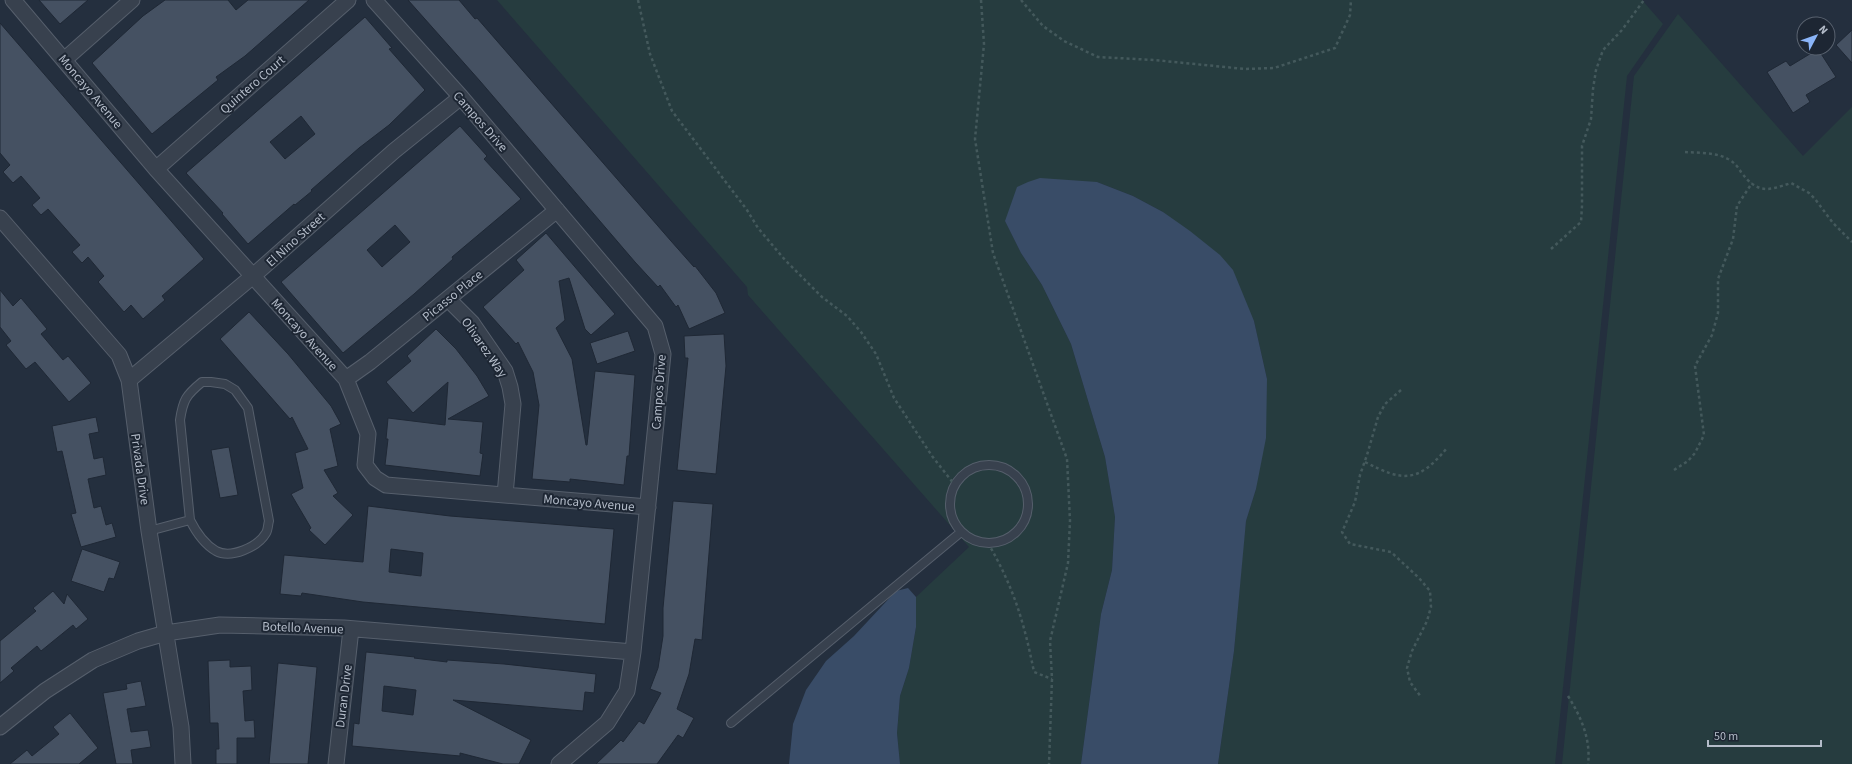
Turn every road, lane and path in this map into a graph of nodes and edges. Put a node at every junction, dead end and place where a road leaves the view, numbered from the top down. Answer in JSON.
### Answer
{"nodes":[{"id":1,"x":13,"y":0,"type":"edge"},
{"id":2,"x":132,"y":0,"type":"edge"},
{"id":3,"x":348,"y":0,"type":"edge"},
{"id":4,"x":374,"y":0,"type":"edge"},
{"id":5,"x":638,"y":0,"type":"edge"},
{"id":6,"x":980,"y":0,"type":"edge"},
{"id":7,"x":1021,"y":0,"type":"edge"},
{"id":8,"x":1351,"y":0,"type":"edge"},
{"id":9,"x":1644,"y":0,"type":"edge"},
{"id":10,"x":64,"y":60,"type":"junction"},
{"id":11,"x":460,"y":97,"type":"junction"},
{"id":12,"x":1685,"y":152,"type":"dead end"},
{"id":13,"x":156,"y":169,"type":"junction"},
{"id":14,"x":1752,"y":183,"type":"junction"},
{"id":15,"x":557,"y":210,"type":"junction"},
{"id":16,"x":0,"y":218,"type":"edge"},
{"id":17,"x":1852,"y":242,"type":"edge"},
{"id":18,"x":1551,"y":249,"type":"dead end"},
{"id":19,"x":253,"y":276,"type":"junction"},
{"id":20,"x":448,"y":299,"type":"junction"},
{"id":21,"x":346,"y":378,"type":"junction"},
{"id":22,"x":129,"y":380,"type":"junction"},
{"id":23,"x":1401,"y":390,"type":"dead end"},
{"id":24,"x":1447,"y":448,"type":"dead end"},
{"id":25,"x":1365,"y":462,"type":"junction"},
{"id":26,"x":1674,"y":470,"type":"dead end"},
{"id":27,"x":954,"y":484,"type":"junction"},
{"id":28,"x":505,"y":495,"type":"junction"},
{"id":29,"x":648,"y":507,"type":"junction"},
{"id":30,"x":190,"y":520,"type":"junction"},
{"id":31,"x":149,"y":531,"type":"junction"},
{"id":32,"x":961,"y":532,"type":"junction"},
{"id":33,"x":988,"y":544,"type":"junction"},
{"id":34,"x":351,"y":629,"type":"junction"},
{"id":35,"x":166,"y":633,"type":"junction"},
{"id":36,"x":633,"y":652,"type":"junction"},
{"id":37,"x":1052,"y":679,"type":"junction"},
{"id":38,"x":1568,"y":696,"type":"dead end"},
{"id":39,"x":1421,"y":697,"type":"dead end"},
{"id":40,"x":731,"y":723,"type":"dead end"},
{"id":41,"x":0,"y":727,"type":"edge"},
{"id":42,"x":183,"y":764,"type":"edge"},
{"id":43,"x":336,"y":764,"type":"edge"},
{"id":44,"x":559,"y":764,"type":"edge"},
{"id":45,"x":1049,"y":764,"type":"edge"},
{"id":46,"x":1588,"y":764,"type":"edge"}],
"edges":[{"from":1,"to":10,"type":"street","name":"Moncayo Avenue"},
{"from":2,"to":10,"type":"street"},
{"from":3,"to":13,"type":"street","name":"Quintero Court"},
{"from":4,"to":11,"type":"street","name":"Campos Drive"},
{"from":5,"to":27,"type":"path"},
{"from":6,"to":37,"type":"path"},
{"from":7,"to":8,"type":"path"},
{"from":9,"to":18,"type":"path"},
{"from":10,"to":13,"type":"street","name":"Moncayo Avenue"},
{"from":11,"to":15,"type":"street","name":"Campos Drive"},
{"from":11,"to":19,"type":"street","name":"El Nino Street"},
{"from":12,"to":14,"type":"path"},
{"from":13,"to":19,"type":"street","name":"Moncayo Avenue"},
{"from":14,"to":17,"type":"path"},
{"from":14,"to":26,"type":"path"},
{"from":15,"to":20,"type":"street","name":"Picasso Place"},
{"from":15,"to":29,"type":"street","name":"Campos Drive"},
{"from":16,"to":22,"type":"street","name":"Privada Drive"},
{"from":19,"to":21,"type":"street","name":"Moncayo Avenue"},
{"from":19,"to":22,"type":"street","name":"El Nino Street"},
{"from":20,"to":21,"type":"street","name":"Picasso Place"},
{"from":20,"to":28,"type":"street","name":"Olivarez Way"},
{"from":21,"to":28,"type":"street","name":"Moncayo Avenue"},
{"from":22,"to":31,"type":"street","name":"Privada Drive"},
{"from":23,"to":25,"type":"path"},
{"from":24,"to":25,"type":"path"},
{"from":25,"to":39,"type":"path"},
{"from":27,"to":32,"type":"lane"},
{"from":27,"to":33,"type":"lane"},
{"from":28,"to":29,"type":"street","name":"Moncayo Avenue"},
{"from":29,"to":36,"type":"street","name":"Campos Drive"},
{"from":30,"to":30,"type":"lane"},
{"from":30,"to":31,"type":"lane"},
{"from":31,"to":35,"type":"street","name":"Privada Drive"},
{"from":32,"to":33,"type":"lane"},
{"from":32,"to":40,"type":"lane"},
{"from":33,"to":37,"type":"path"},
{"from":34,"to":35,"type":"street","name":"Botello Avenue"},
{"from":34,"to":36,"type":"street","name":"Botello Avenue"},
{"from":34,"to":43,"type":"street","name":"Duran Drive"},
{"from":35,"to":41,"type":"street","name":"Botello Avenue"},
{"from":35,"to":42,"type":"street","name":"Privada Drive"},
{"from":36,"to":44,"type":"street","name":"Campos Drive"},
{"from":37,"to":45,"type":"path"},
{"from":38,"to":46,"type":"path"}]}
